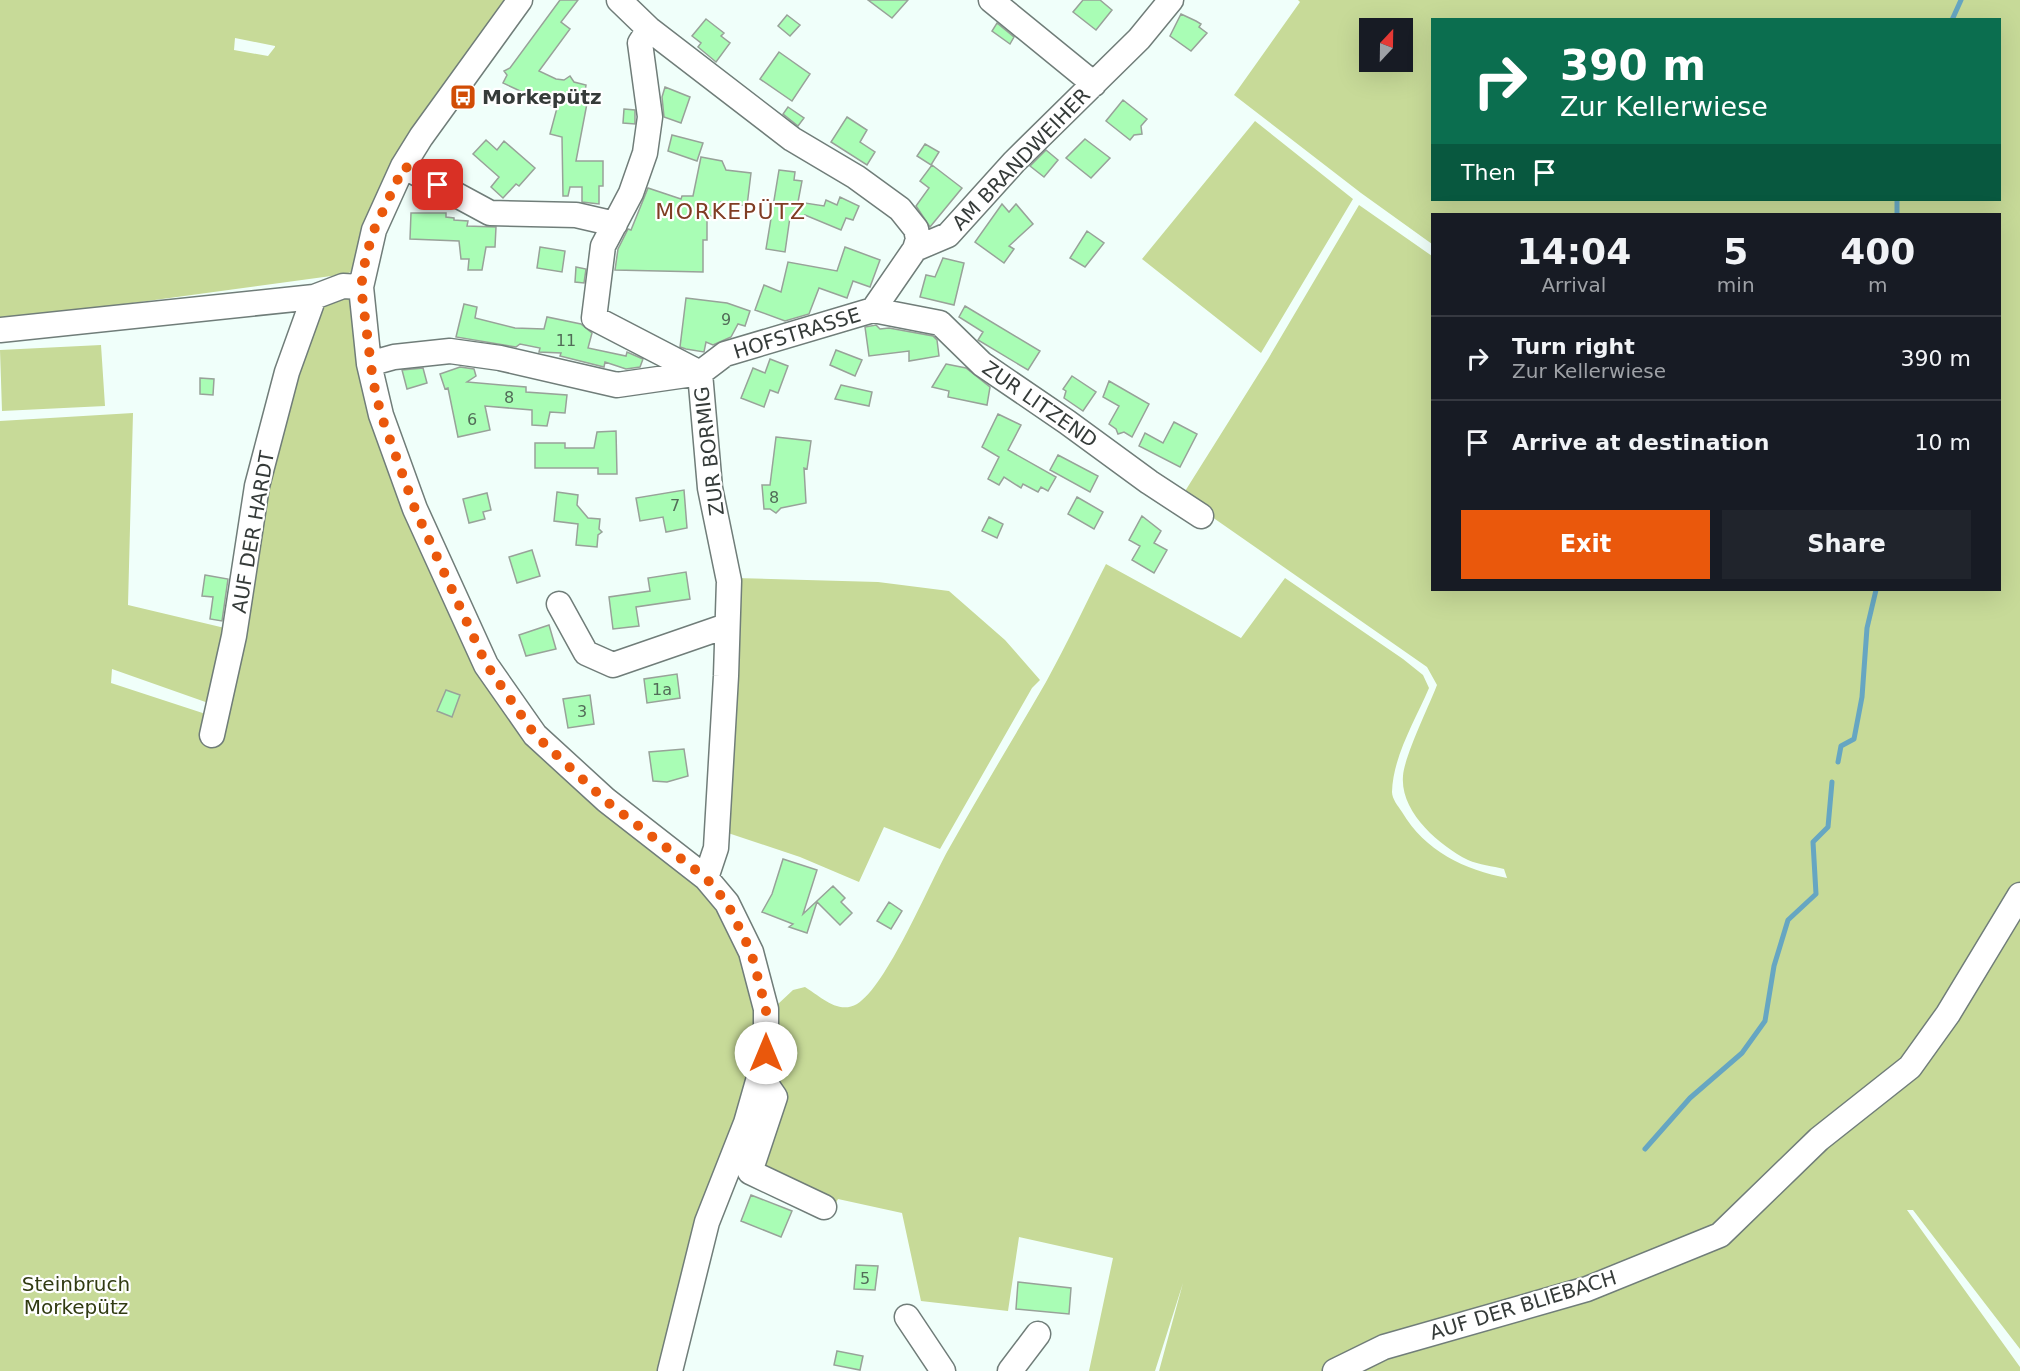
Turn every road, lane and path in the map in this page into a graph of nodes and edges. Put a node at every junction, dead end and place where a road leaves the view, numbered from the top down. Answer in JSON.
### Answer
{"nodes":[{"id":1,"x":520,"y":0,"type":"edge"},
{"id":2,"x":991,"y":0,"type":"edge"},
{"id":3,"x":1171,"y":0,"type":"edge"},
{"id":4,"x":636,"y":11,"type":"edge"},
{"id":5,"x":1094,"y":84,"type":"junction"},
{"id":6,"x":404,"y":166,"type":"junction"},
{"id":7,"x":615,"y":224,"type":"junction"},
{"id":8,"x":915,"y":249,"type":"junction"},
{"id":9,"x":361,"y":287,"type":"junction"},
{"id":10,"x":314,"y":297,"type":"junction"},
{"id":11,"x":873,"y":310,"type":"junction"},
{"id":12,"x":0,"y":330,"type":"edge"},
{"id":13,"x":369,"y":364,"type":"junction"},
{"id":14,"x":700,"y":373,"type":"junction"},
{"id":15,"x":1202,"y":516,"type":"dead end"},
{"id":16,"x":559,"y":604,"type":"dead end"},
{"id":17,"x":726,"y":626,"type":"junction"},
{"id":18,"x":212,"y":735,"type":"dead end"},
{"id":19,"x":706,"y":878,"type":"junction"},
{"id":20,"x":2020,"y":895,"type":"edge"},
{"id":21,"x":760,"y":1076,"type":"junction"},
{"id":22,"x":824,"y":1207,"type":"dead end"},
{"id":23,"x":906,"y":1317,"type":"dead end"},
{"id":24,"x":1038,"y":1334,"type":"dead end"},
{"id":25,"x":670,"y":1371,"type":"edge"},
{"id":26,"x":943,"y":1371,"type":"edge"},
{"id":27,"x":1010,"y":1371,"type":"edge"},
{"id":28,"x":1335,"y":1371,"type":"edge"}],
"edges":[{"from":1,"to":6,"type":"street"},
{"from":2,"to":5,"type":"street","name":"AM BRANDWEIHER"},
{"from":3,"to":5,"type":"street","name":"AM BRANDWEIHER"},
{"from":4,"to":7,"type":"street","name":"ZUR BORMIG"},
{"from":4,"to":8,"type":"street"},
{"from":5,"to":8,"type":"street","name":"AM BRANDWEIHER"},
{"from":6,"to":7,"type":"street"},
{"from":6,"to":9,"type":"street"},
{"from":7,"to":14,"type":"street","name":"ZUR BORMIG"},
{"from":8,"to":11,"type":"street","name":"HOFSTRASSE"},
{"from":9,"to":10,"type":"street"},
{"from":9,"to":13,"type":"street"},
{"from":10,"to":12,"type":"street"},
{"from":10,"to":18,"type":"street","name":"AUF DER HARDT"},
{"from":11,"to":14,"type":"street","name":"HOFSTRASSE"},
{"from":11,"to":15,"type":"street","name":"ZUR LITZEND"},
{"from":13,"to":14,"type":"street","name":"HOFSTRASSE"},
{"from":13,"to":19,"type":"street"},
{"from":14,"to":17,"type":"street","name":"ZUR BORMIG"},
{"from":16,"to":17,"type":"street"},
{"from":17,"to":19,"type":"street","name":"ZUR BORMIG"},
{"from":19,"to":21,"type":"street"},
{"from":20,"to":28,"type":"street","name":"AUF DER BLIEBACH"},
{"from":21,"to":22,"type":"street"},
{"from":21,"to":25,"type":"street"},
{"from":23,"to":26,"type":"street"},
{"from":24,"to":27,"type":"street"}]}
